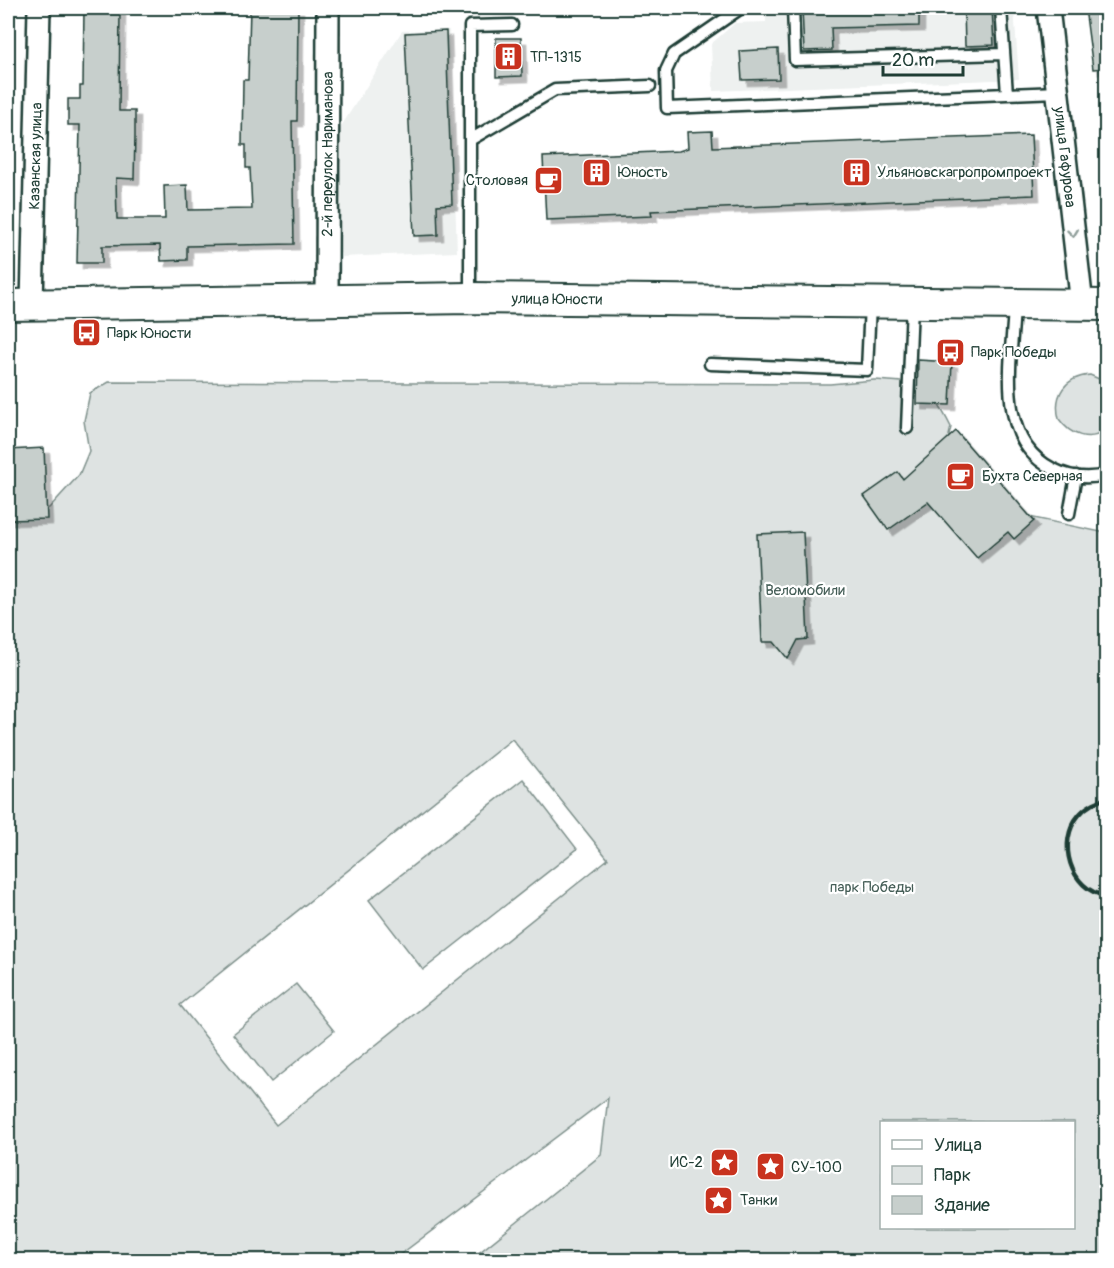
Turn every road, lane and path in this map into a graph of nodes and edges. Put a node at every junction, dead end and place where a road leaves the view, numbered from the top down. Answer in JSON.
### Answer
{"nodes":[{"id":1,"x":39,"y":8,"type":"edge"},
{"id":2,"x":327,"y":8,"type":"edge"},
{"id":3,"x":741,"y":8,"type":"edge"},
{"id":4,"x":793,"y":8,"type":"edge"},
{"id":5,"x":1001,"y":8,"type":"edge"},
{"id":6,"x":1048,"y":8,"type":"edge"},
{"id":7,"x":512,"y":25,"type":"dead end"},
{"id":8,"x":1004,"y":54,"type":"junction"},
{"id":9,"x":650,"y":86,"type":"dead end"},
{"id":10,"x":1058,"y":92,"type":"junction"},
{"id":11,"x":1007,"y":94,"type":"junction"},
{"id":12,"x":470,"y":140,"type":"junction"},
{"id":13,"x":470,"y":298,"type":"junction"},
{"id":14,"x":327,"y":300,"type":"junction"},
{"id":15,"x":20,"y":304,"type":"edge"},
{"id":16,"x":870,"y":304,"type":"junction"},
{"id":17,"x":912,"y":305,"type":"junction"},
{"id":18,"x":1094,"y":305,"type":"edge"},
{"id":19,"x":1014,"y":306,"type":"junction"},
{"id":20,"x":8,"y":323,"type":"edge"},
{"id":21,"x":710,"y":364,"type":"dead end"},
{"id":22,"x":907,"y":428,"type":"dead end"},
{"id":23,"x":1107,"y":475,"type":"edge"},
{"id":24,"x":1076,"y":476,"type":"junction"},
{"id":25,"x":1069,"y":514,"type":"dead end"}],
"edges":[{"from":1,"to":15,"type":"street","name":"Казанская улица"},
{"from":2,"to":14,"type":"street","name":"2-й переулок Нариманова"},
{"from":3,"to":11,"type":"lane"},
{"from":4,"to":8,"type":"lane"},
{"from":5,"to":8,"type":"lane"},
{"from":6,"to":10,"type":"street","name":"улица Гафурова"},
{"from":7,"to":12,"type":"lane"},
{"from":8,"to":11,"type":"lane"},
{"from":9,"to":12,"type":"lane"},
{"from":10,"to":11,"type":"lane"},
{"from":10,"to":18,"type":"street","name":"улица Гафурова","one_way":true},
{"from":12,"to":13,"type":"lane"},
{"from":13,"to":14,"type":"main road","name":"улица Юности"},
{"from":13,"to":16,"type":"main road","name":"улица Юности"},
{"from":14,"to":15,"type":"main road","name":"улица Юности"},
{"from":15,"to":20,"type":"main road"},
{"from":16,"to":17,"type":"main road","name":"улица Юности"},
{"from":16,"to":21,"type":"lane"},
{"from":17,"to":19,"type":"main road","name":"улица Юности"},
{"from":17,"to":22,"type":"lane"},
{"from":18,"to":19,"type":"main road","name":"улица Юности"},
{"from":19,"to":24,"type":"lane"},
{"from":23,"to":24,"type":"lane"},
{"from":24,"to":25,"type":"lane"}]}
